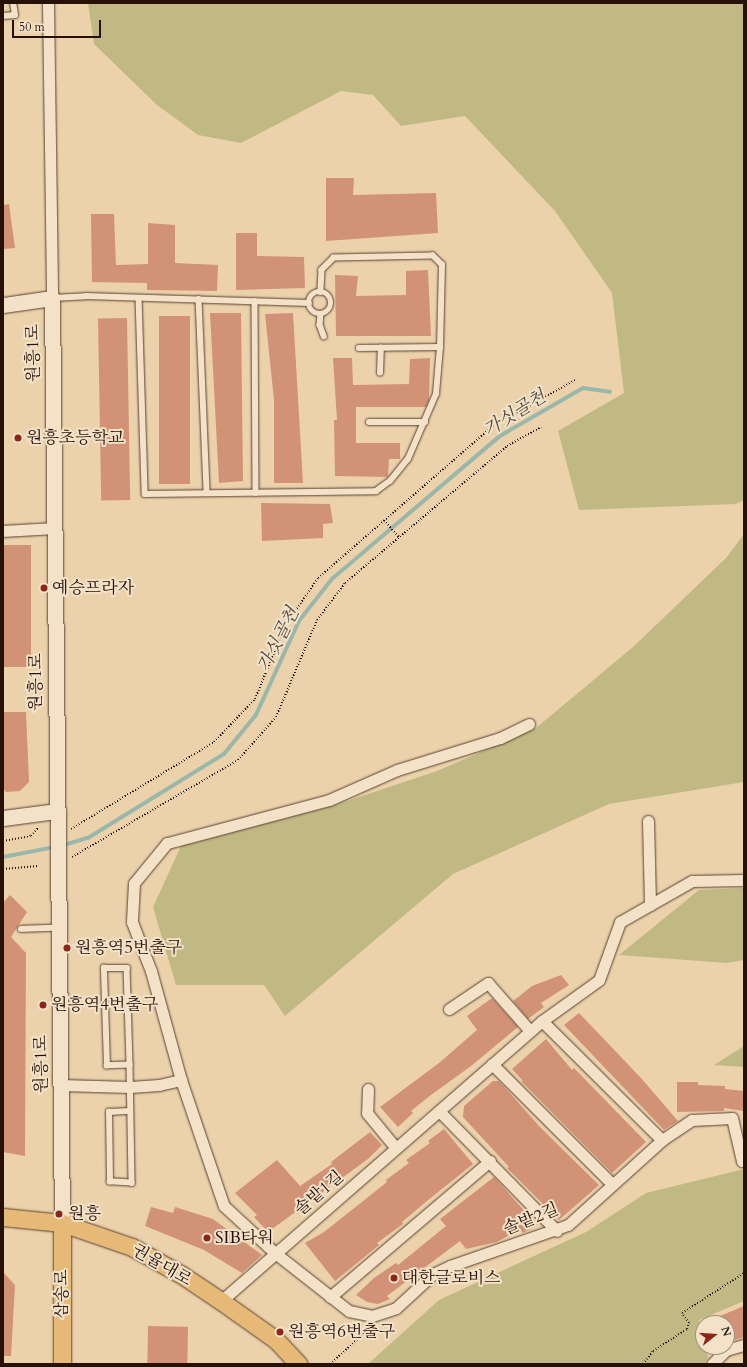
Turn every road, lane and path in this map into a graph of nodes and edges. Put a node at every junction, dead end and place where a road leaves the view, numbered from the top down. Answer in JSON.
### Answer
{"nodes":[{"id":1,"x":13,"y":3,"type":"edge"},
{"id":2,"x":48,"y":3,"type":"edge"},
{"id":3,"x":3,"y":16,"type":"edge"},
{"id":4,"x":321,"y":292,"type":"junction"},
{"id":5,"x":52,"y":298,"type":"junction"},
{"id":6,"x":139,"y":298,"type":"junction"},
{"id":7,"x":199,"y":299,"type":"junction"},
{"id":8,"x":255,"y":301,"type":"junction"},
{"id":9,"x":309,"y":303,"type":"junction"},
{"id":10,"x":3,"y":305,"type":"edge"},
{"id":11,"x":321,"y":314,"type":"junction"},
{"id":12,"x":324,"y":336,"type":"dead end"},
{"id":13,"x":440,"y":347,"type":"junction"},
{"id":14,"x":359,"y":348,"type":"dead end"},
{"id":15,"x":381,"y":348,"type":"junction"},
{"id":16,"x":380,"y":373,"type":"dead end"},
{"id":17,"x":575,"y":380,"type":"dead end"},
{"id":18,"x":369,"y":422,"type":"dead end"},
{"id":19,"x":425,"y":422,"type":"junction"},
{"id":20,"x":541,"y":427,"type":"dead end"},
{"id":21,"x":207,"y":493,"type":"junction"},
{"id":22,"x":256,"y":493,"type":"junction"},
{"id":23,"x":384,"y":520,"type":"junction"},
{"id":24,"x":54,"y":528,"type":"junction"},
{"id":25,"x":3,"y":531,"type":"edge"},
{"id":26,"x":399,"y":537,"type":"junction"},
{"id":27,"x":529,"y":724,"type":"dead end"},
{"id":28,"x":56,"y":811,"type":"junction"},
{"id":29,"x":3,"y":818,"type":"edge"},
{"id":30,"x":648,"y":821,"type":"dead end"},
{"id":31,"x":38,"y":828,"type":"dead end"},
{"id":32,"x":71,"y":829,"type":"dead end"},
{"id":33,"x":3,"y":841,"type":"edge"},
{"id":34,"x":65,"y":857,"type":"junction"},
{"id":35,"x":38,"y":866,"type":"dead end"},
{"id":36,"x":3,"y":869,"type":"edge"},
{"id":37,"x":744,"y":880,"type":"edge"},
{"id":38,"x":650,"y":905,"type":"junction"},
{"id":39,"x":58,"y":928,"type":"junction"},
{"id":40,"x":21,"y":929,"type":"dead end"},
{"id":41,"x":449,"y":1009,"type":"dead end"},
{"id":42,"x":542,"y":1020,"type":"junction"},
{"id":43,"x":530,"y":1031,"type":"junction"},
{"id":44,"x":492,"y":1064,"type":"junction"},
{"id":45,"x":130,"y":1065,"type":"junction"},
{"id":46,"x":181,"y":1080,"type":"junction"},
{"id":47,"x":60,"y":1085,"type":"junction"},
{"id":48,"x":130,"y":1087,"type":"junction"},
{"id":49,"x":368,"y":1089,"type":"dead end"},
{"id":50,"x":439,"y":1110,"type":"junction"},
{"id":51,"x":130,"y":1111,"type":"junction"},
{"id":52,"x":662,"y":1140,"type":"junction"},
{"id":53,"x":396,"y":1148,"type":"junction"},
{"id":54,"x":744,"y":1160,"type":"edge"},
{"id":55,"x":490,"y":1161,"type":"junction"},
{"id":56,"x":612,"y":1184,"type":"junction"},
{"id":57,"x":3,"y":1217,"type":"edge"},
{"id":58,"x":62,"y":1223,"type":"junction"},
{"id":59,"x":556,"y":1230,"type":"junction"},
{"id":60,"x":275,"y":1253,"type":"junction"},
{"id":61,"x":744,"y":1274,"type":"edge"},
{"id":62,"x":330,"y":1297,"type":"junction"},
{"id":63,"x":220,"y":1301,"type":"junction"},
{"id":64,"x":372,"y":1316,"type":"junction"},
{"id":65,"x":744,"y":1345,"type":"edge"},
{"id":66,"x":62,"y":1364,"type":"edge"},
{"id":67,"x":298,"y":1364,"type":"edge"},
{"id":68,"x":330,"y":1364,"type":"edge"},
{"id":69,"x":643,"y":1364,"type":"edge"},
{"id":70,"x":712,"y":1364,"type":"edge"}],
"edges":[{"from":1,"to":3,"type":"lane"},
{"from":2,"to":5,"type":"street"},
{"from":4,"to":9,"type":"lane"},
{"from":4,"to":11,"type":"lane"},
{"from":4,"to":13,"type":"lane"},
{"from":5,"to":6,"type":"lane"},
{"from":5,"to":10,"type":"street","name":"원흥1로"},
{"from":5,"to":24,"type":"street","name":"원흥1로"},
{"from":6,"to":7,"type":"lane"},
{"from":6,"to":21,"type":"lane"},
{"from":7,"to":8,"type":"lane"},
{"from":7,"to":21,"type":"lane"},
{"from":8,"to":9,"type":"lane"},
{"from":8,"to":22,"type":"lane"},
{"from":9,"to":11,"type":"lane"},
{"from":11,"to":12,"type":"lane"},
{"from":13,"to":15,"type":"lane"},
{"from":13,"to":19,"type":"lane"},
{"from":14,"to":15,"type":"lane"},
{"from":15,"to":16,"type":"lane"},
{"from":17,"to":23,"type":"path"},
{"from":18,"to":19,"type":"lane"},
{"from":19,"to":22,"type":"lane"},
{"from":20,"to":26,"type":"path"},
{"from":21,"to":22,"type":"lane"},
{"from":23,"to":26,"type":"path"},
{"from":23,"to":32,"type":"path"},
{"from":24,"to":25,"type":"street"},
{"from":24,"to":28,"type":"street","name":"원흥1로"},
{"from":26,"to":34,"type":"path"},
{"from":27,"to":46,"type":"street"},
{"from":28,"to":29,"type":"street"},
{"from":28,"to":34,"type":"street","name":"원흥1로"},
{"from":30,"to":38,"type":"street"},
{"from":31,"to":33,"type":"path"},
{"from":34,"to":39,"type":"street","name":"원흥1로"},
{"from":35,"to":36,"type":"path"},
{"from":37,"to":38,"type":"street","name":"솔밭1길"},
{"from":38,"to":42,"type":"street","name":"솔밭1길"},
{"from":39,"to":40,"type":"lane"},
{"from":39,"to":47,"type":"street","name":"원흥1로"},
{"from":41,"to":43,"type":"street"},
{"from":42,"to":43,"type":"street","name":"솔밭1길"},
{"from":42,"to":52,"type":"street"},
{"from":43,"to":44,"type":"street","name":"솔밭1길"},
{"from":44,"to":50,"type":"street","name":"솔밭1길"},
{"from":44,"to":56,"type":"street"},
{"from":45,"to":45,"type":"lane"},
{"from":45,"to":48,"type":"lane"},
{"from":46,"to":48,"type":"street"},
{"from":46,"to":60,"type":"street"},
{"from":47,"to":48,"type":"street"},
{"from":47,"to":58,"type":"street","name":"원흥1로"},
{"from":48,"to":51,"type":"lane"},
{"from":49,"to":53,"type":"street"},
{"from":50,"to":53,"type":"street","name":"솔밭1길"},
{"from":50,"to":55,"type":"street"},
{"from":51,"to":51,"type":"lane"},
{"from":52,"to":54,"type":"street","name":"솔밭2길"},
{"from":52,"to":56,"type":"street","name":"솔밭2길"},
{"from":53,"to":60,"type":"street","name":"솔밭1길"},
{"from":55,"to":59,"type":"street"},
{"from":55,"to":62,"type":"street"},
{"from":56,"to":59,"type":"street","name":"솔밭2길"},
{"from":57,"to":58,"type":"main road","name":"권율대로"},
{"from":58,"to":63,"type":"main road","name":"권율대로"},
{"from":58,"to":66,"type":"main road","name":"삼송로"},
{"from":59,"to":64,"type":"street","name":"솔밭2길"},
{"from":60,"to":62,"type":"street"},
{"from":60,"to":63,"type":"street","name":"솔밭1길"},
{"from":61,"to":69,"type":"path"},
{"from":62,"to":64,"type":"street"},
{"from":63,"to":67,"type":"main road","name":"권율대로"},
{"from":64,"to":68,"type":"path"},
{"from":65,"to":70,"type":"street"}]}
